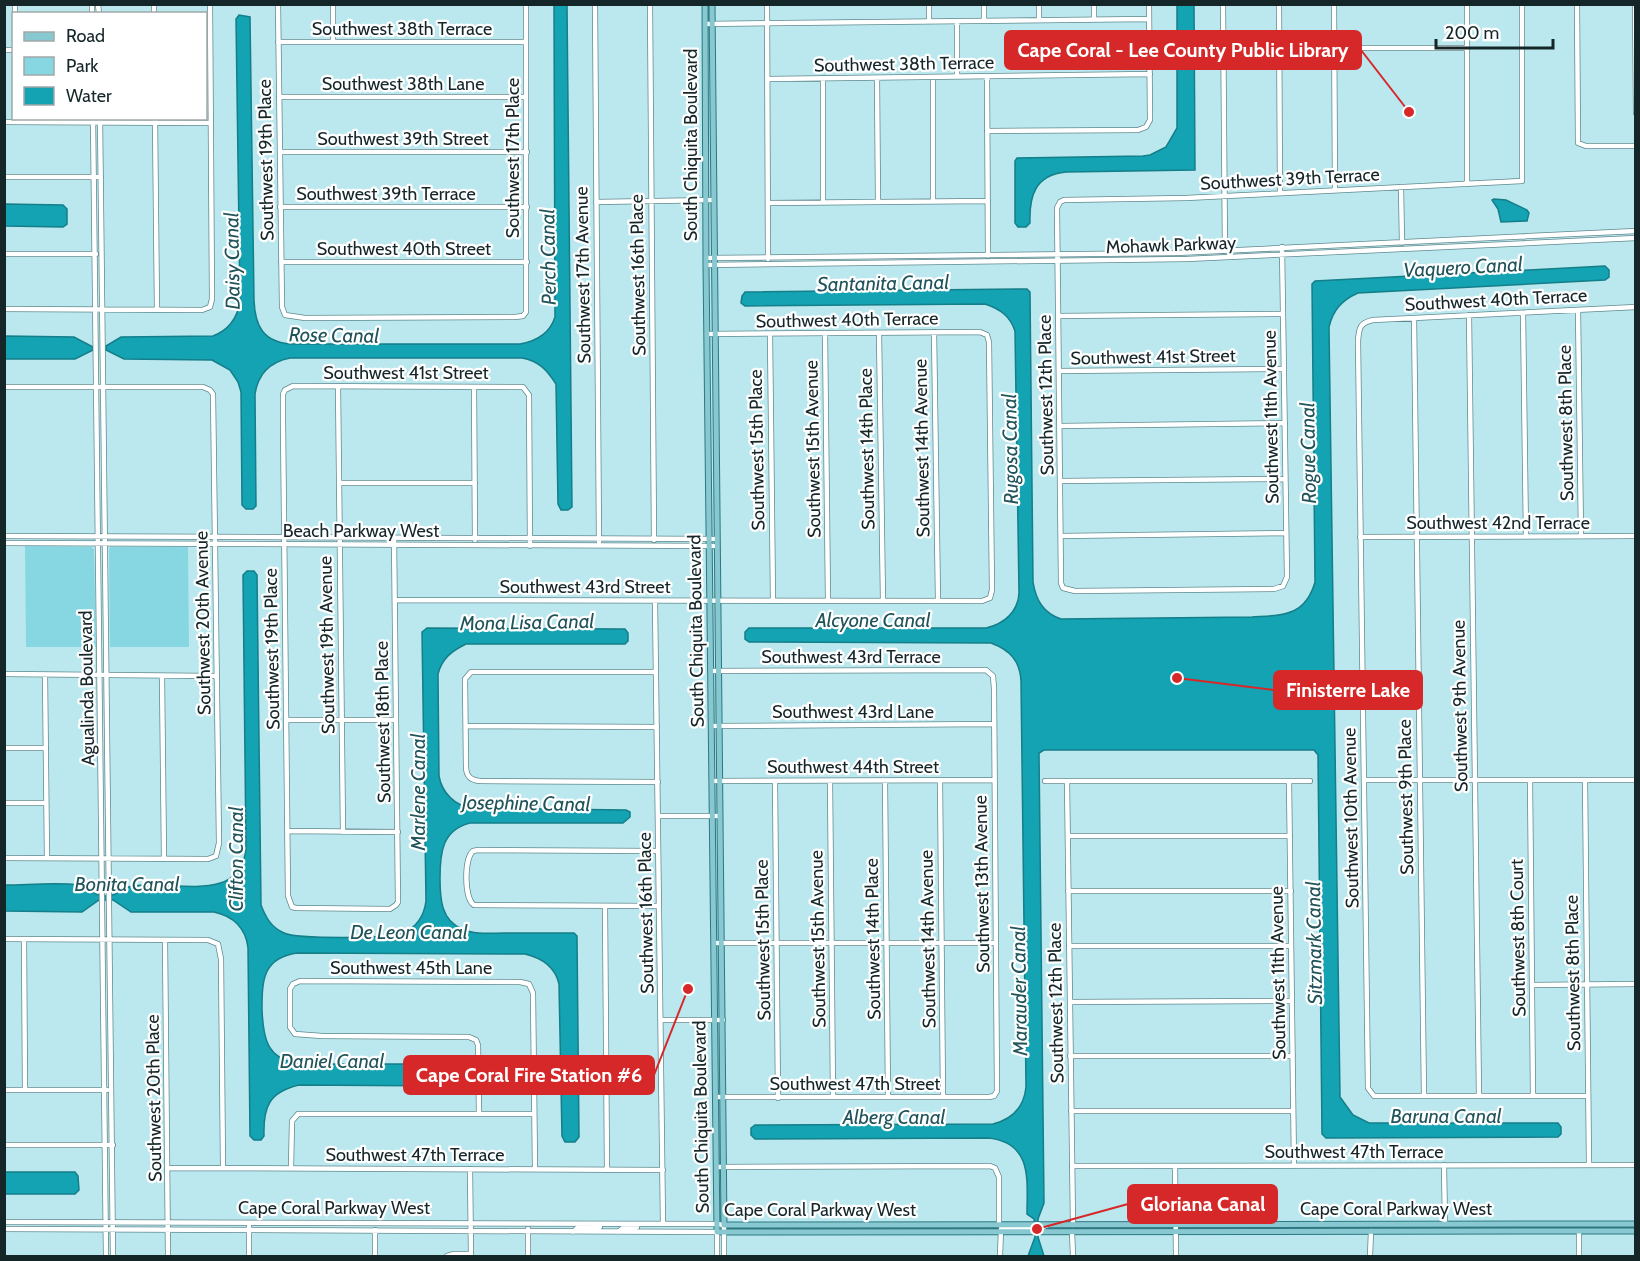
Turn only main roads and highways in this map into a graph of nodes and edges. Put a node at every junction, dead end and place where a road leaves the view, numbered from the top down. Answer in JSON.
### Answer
{"nodes":[{"id":1,"x":705,"y":4,"type":"edge"},
{"id":2,"x":712,"y":4,"type":"edge"},
{"id":3,"x":1365,"y":1224,"type":"junction"},
{"id":4,"x":1424,"y":1224,"type":"junction"},
{"id":5,"x":1635,"y":1224,"type":"edge"},
{"id":6,"x":721,"y":1225,"type":"junction"},
{"id":7,"x":852,"y":1225,"type":"junction"},
{"id":8,"x":948,"y":1225,"type":"junction"},
{"id":9,"x":1316,"y":1231,"type":"junction"},
{"id":10,"x":1371,"y":1231,"type":"junction"},
{"id":11,"x":1635,"y":1231,"type":"edge"},
{"id":12,"x":721,"y":1232,"type":"joint"},
{"id":13,"x":804,"y":1232,"type":"junction"},
{"id":14,"x":901,"y":1232,"type":"junction"}],
"edges":[{"from":1,"to":6,"type":"main road","name":"South Chiquita Boulevard"},
{"from":2,"to":6,"type":"main road","name":"South Chiquita Boulevard"},
{"from":3,"to":4,"type":"main road","name":"Cape Coral Parkway West"},
{"from":3,"to":8,"type":"main road","name":"Cape Coral Parkway West"},
{"from":3,"to":9,"type":"main road"},
{"from":4,"to":5,"type":"main road","name":"Cape Coral Parkway West"},
{"from":4,"to":10,"type":"main road"},
{"from":6,"to":7,"type":"main road","name":"Cape Coral Parkway West"},
{"from":6,"to":12,"type":"main road","name":"South Chiquita Boulevard"},
{"from":7,"to":8,"type":"main road","name":"Cape Coral Parkway West"},
{"from":7,"to":13,"type":"main road"},
{"from":8,"to":14,"type":"main road"},
{"from":9,"to":10,"type":"main road","name":"Cape Coral Parkway West"},
{"from":9,"to":14,"type":"main road","name":"Cape Coral Parkway West"},
{"from":10,"to":11,"type":"main road","name":"Cape Coral Parkway West"},
{"from":12,"to":13,"type":"main road","name":"Cape Coral Parkway West"},
{"from":13,"to":14,"type":"main road","name":"Cape Coral Parkway West"}]}
